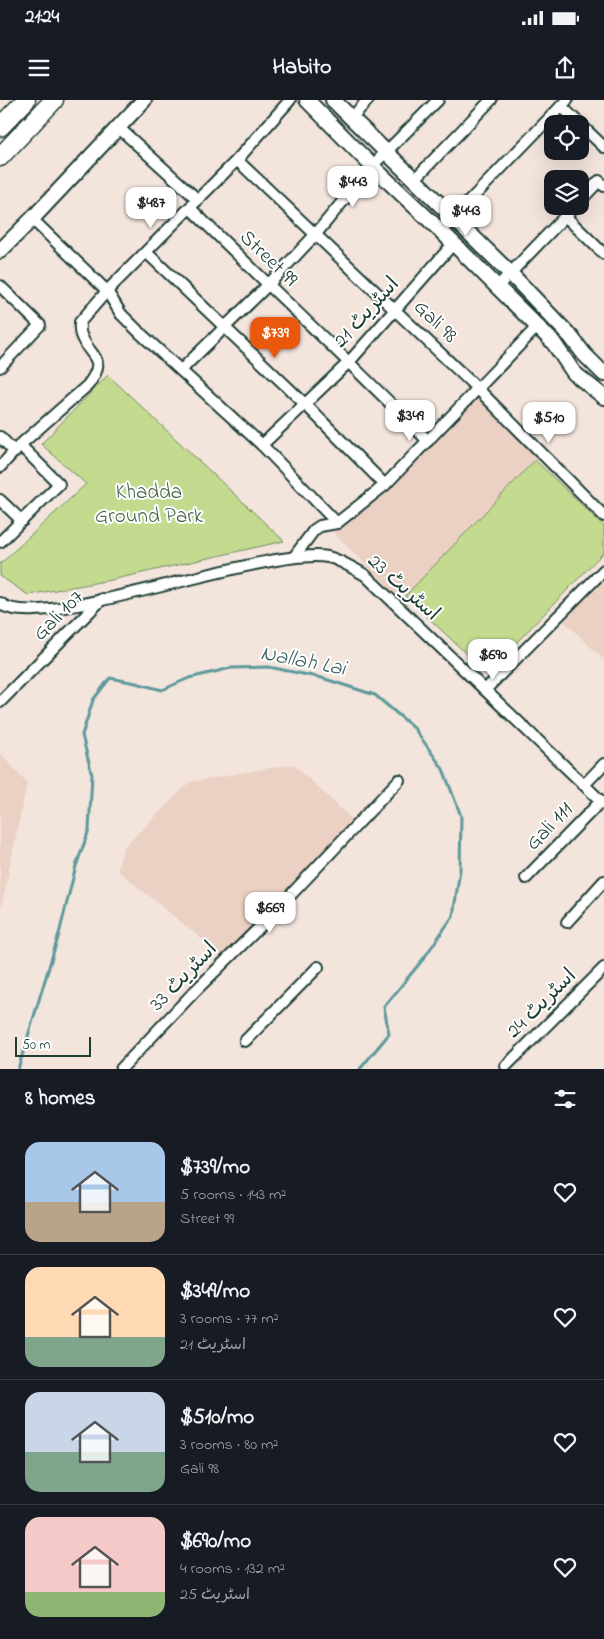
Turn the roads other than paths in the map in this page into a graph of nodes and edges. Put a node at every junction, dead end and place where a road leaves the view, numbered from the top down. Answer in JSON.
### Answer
{"nodes":[{"id":1,"x":26,"y":100,"type":"edge"},
{"id":2,"x":54,"y":100,"type":"edge"},
{"id":3,"x":144,"y":100,"type":"edge"},
{"id":4,"x":290,"y":100,"type":"edge"},
{"id":5,"x":307,"y":100,"type":"edge"},
{"id":6,"x":333,"y":100,"type":"edge"},
{"id":7,"x":368,"y":100,"type":"edge"},
{"id":8,"x":438,"y":100,"type":"edge"},
{"id":9,"x":491,"y":100,"type":"edge"},
{"id":10,"x":564,"y":103,"type":"edge"},
{"id":11,"x":573,"y":115,"type":"edge"},
{"id":12,"x":351,"y":118,"type":"junction"},
{"id":13,"x":0,"y":127,"type":"edge"},
{"id":14,"x":118,"y":127,"type":"junction"},
{"id":15,"x":589,"y":133,"type":"edge"},
{"id":16,"x":604,"y":147,"type":"edge"},
{"id":17,"x":387,"y":153,"type":"junction"},
{"id":18,"x":0,"y":157,"type":"edge"},
{"id":19,"x":237,"y":160,"type":"junction"},
{"id":20,"x":372,"y":166,"type":"junction"},
{"id":21,"x":414,"y":179,"type":"junction"},
{"id":22,"x":604,"y":186,"type":"edge"},
{"id":23,"x":589,"y":192,"type":"edge"},
{"id":24,"x":198,"y":200,"type":"junction"},
{"id":25,"x":190,"y":208,"type":"junction"},
{"id":26,"x":565,"y":216,"type":"joint"},
{"id":27,"x":453,"y":218,"type":"junction"},
{"id":28,"x":32,"y":219,"type":"junction"},
{"id":29,"x":442,"y":232,"type":"junction"},
{"id":30,"x":315,"y":235,"type":"junction"},
{"id":31,"x":453,"y":244,"type":"junction"},
{"id":32,"x":0,"y":251,"type":"edge"},
{"id":33,"x":146,"y":252,"type":"junction"},
{"id":34,"x":604,"y":254,"type":"edge"},
{"id":35,"x":510,"y":273,"type":"junction"},
{"id":36,"x":268,"y":285,"type":"junction"},
{"id":37,"x":0,"y":286,"type":"edge"},
{"id":38,"x":497,"y":287,"type":"junction"},
{"id":39,"x":107,"y":291,"type":"junction"},
{"id":40,"x":395,"y":310,"type":"junction"},
{"id":41,"x":223,"y":328,"type":"junction"},
{"id":42,"x":536,"y":328,"type":"junction"},
{"id":43,"x":349,"y":362,"type":"junction"},
{"id":44,"x":0,"y":367,"type":"edge"},
{"id":45,"x":181,"y":370,"type":"junction"},
{"id":46,"x":604,"y":374,"type":"edge"},
{"id":47,"x":477,"y":388,"type":"junction"},
{"id":48,"x":604,"y":397,"type":"edge"},
{"id":49,"x":305,"y":404,"type":"junction"},
{"id":50,"x":0,"y":437,"type":"edge"},
{"id":51,"x":428,"y":441,"type":"junction"},
{"id":52,"x":262,"y":445,"type":"junction"},
{"id":53,"x":18,"y":449,"type":"junction"},
{"id":54,"x":0,"y":467,"type":"edge"},
{"id":55,"x":385,"y":485,"type":"junction"},
{"id":56,"x":0,"y":500,"type":"edge"},
{"id":57,"x":604,"y":516,"type":"edge"},
{"id":58,"x":22,"y":521,"type":"junction"},
{"id":59,"x":338,"y":523,"type":"junction"},
{"id":60,"x":0,"y":542,"type":"edge"},
{"id":61,"x":294,"y":558,"type":"junction"},
{"id":62,"x":604,"y":570,"type":"edge"},
{"id":63,"x":102,"y":599,"type":"junction"},
{"id":64,"x":1,"y":607,"type":"edge"},
{"id":65,"x":485,"y":690,"type":"junction"},
{"id":66,"x":0,"y":702,"type":"edge"},
{"id":67,"x":604,"y":764,"type":"edge"},
{"id":68,"x":399,"y":780,"type":"dead end"},
{"id":69,"x":584,"y":785,"type":"junction"},
{"id":70,"x":602,"y":803,"type":"edge"},
{"id":71,"x":526,"y":878,"type":"dead end"},
{"id":72,"x":604,"y":881,"type":"edge"},
{"id":73,"x":567,"y":922,"type":"dead end"},
{"id":74,"x":318,"y":966,"type":"dead end"},
{"id":75,"x":604,"y":968,"type":"edge"},
{"id":76,"x":245,"y":1041,"type":"dead end"},
{"id":77,"x":506,"y":1066,"type":"dead end"},
{"id":78,"x":122,"y":1069,"type":"edge"}],
"edges":[{"from":1,"to":13,"type":"highway"},
{"from":2,"to":18,"type":"highway"},
{"from":3,"to":14,"type":"street"},
{"from":4,"to":19,"type":"street"},
{"from":5,"to":20,"type":"street"},
{"from":6,"to":12,"type":"street"},
{"from":7,"to":12,"type":"street"},
{"from":8,"to":17,"type":"street"},
{"from":9,"to":21,"type":"street"},
{"from":10,"to":11,"type":"street"},
{"from":10,"to":27,"type":"street"},
{"from":12,"to":17,"type":"street"},
{"from":14,"to":24,"type":"street"},
{"from":14,"to":28,"type":"street"},
{"from":15,"to":16,"type":"street"},
{"from":17,"to":20,"type":"street"},
{"from":17,"to":21,"type":"street"},
{"from":19,"to":24,"type":"street"},
{"from":19,"to":30,"type":"street","name":"Gali 98"},
{"from":20,"to":29,"type":"street"},
{"from":20,"to":30,"type":"street"},
{"from":21,"to":27,"type":"street"},
{"from":22,"to":23,"type":"street"},
{"from":24,"to":25,"type":"street"},
{"from":25,"to":33,"type":"street"},
{"from":25,"to":36,"type":"street","name":"Street 99"},
{"from":26,"to":34,"type":"street"},
{"from":26,"to":35,"type":"street"},
{"from":27,"to":29,"type":"street"},
{"from":27,"to":35,"type":"street"},
{"from":28,"to":32,"type":"street"},
{"from":28,"to":39,"type":"street"},
{"from":29,"to":31,"type":"street"},
{"from":30,"to":36,"type":"street"},
{"from":30,"to":40,"type":"street","name":"Gali 98"},
{"from":31,"to":38,"type":"street"},
{"from":31,"to":40,"type":"street","name":"اسٹریٹ 21"},
{"from":33,"to":39,"type":"street"},
{"from":33,"to":41,"type":"street"},
{"from":35,"to":38,"type":"street"},
{"from":35,"to":46,"type":"street"},
{"from":36,"to":41,"type":"street"},
{"from":36,"to":43,"type":"street","name":"Street 99"},
{"from":37,"to":44,"type":"street"},
{"from":38,"to":42,"type":"street"},
{"from":39,"to":45,"type":"street"},
{"from":39,"to":53,"type":"street"},
{"from":40,"to":43,"type":"street","name":"اسٹریٹ 21"},
{"from":40,"to":47,"type":"street","name":"Gali 98"},
{"from":41,"to":45,"type":"street"},
{"from":41,"to":49,"type":"street"},
{"from":42,"to":47,"type":"street"},
{"from":42,"to":48,"type":"street"},
{"from":43,"to":49,"type":"street","name":"اسٹریٹ 21"},
{"from":43,"to":51,"type":"street","name":"Street 99"},
{"from":45,"to":52,"type":"street"},
{"from":47,"to":51,"type":"street"},
{"from":47,"to":57,"type":"street","name":"Gali 98"},
{"from":49,"to":52,"type":"street","name":"اسٹریٹ 21"},
{"from":49,"to":55,"type":"street"},
{"from":50,"to":53,"type":"street"},
{"from":51,"to":55,"type":"street"},
{"from":52,"to":59,"type":"street"},
{"from":53,"to":54,"type":"street"},
{"from":53,"to":58,"type":"street"},
{"from":55,"to":59,"type":"street"},
{"from":56,"to":58,"type":"street"},
{"from":58,"to":60,"type":"street"},
{"from":59,"to":61,"type":"street"},
{"from":61,"to":63,"type":"street","name":"اسٹریٹ 23"},
{"from":61,"to":65,"type":"street","name":"اسٹریٹ 23"},
{"from":62,"to":65,"type":"street"},
{"from":63,"to":64,"type":"street","name":"اسٹریٹ 23"},
{"from":63,"to":66,"type":"street","name":"Gali 107"},
{"from":65,"to":69,"type":"street","name":"اسٹریٹ 23"},
{"from":67,"to":69,"type":"street"},
{"from":68,"to":78,"type":"street","name":"اسٹریٹ 33"},
{"from":69,"to":70,"type":"street","name":"اسٹریٹ 23"},
{"from":70,"to":71,"type":"street","name":"Gali 111"},
{"from":72,"to":73,"type":"street"},
{"from":74,"to":76,"type":"street"},
{"from":75,"to":77,"type":"street","name":"اسٹریٹ 24"}]}
